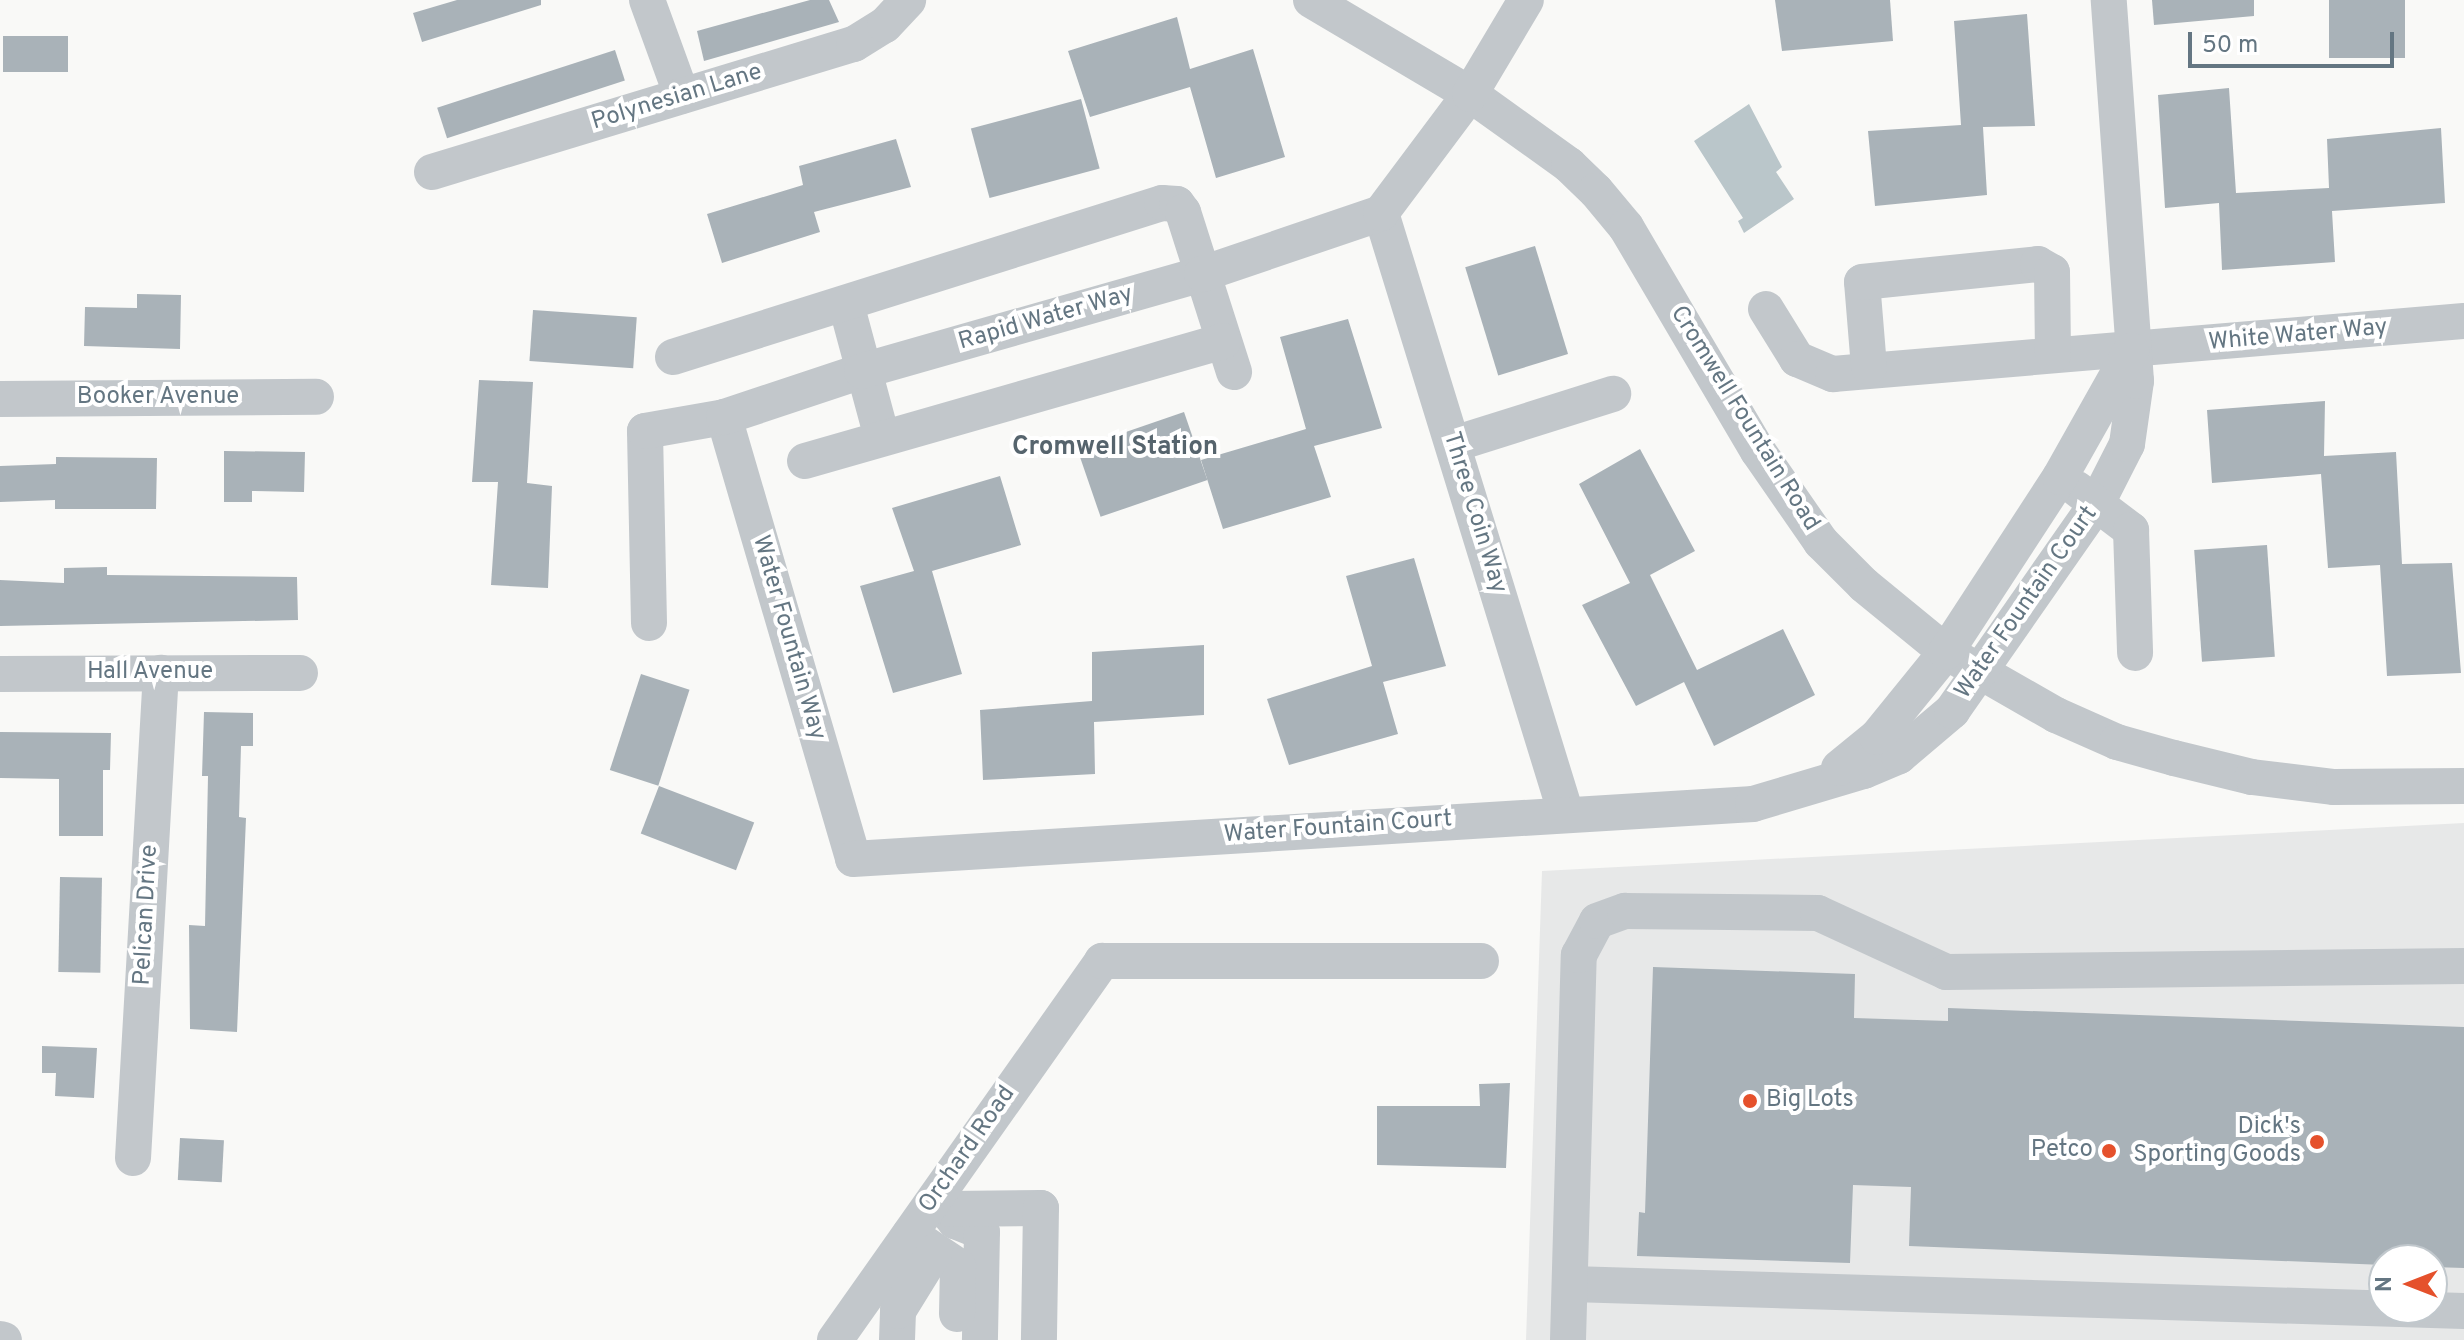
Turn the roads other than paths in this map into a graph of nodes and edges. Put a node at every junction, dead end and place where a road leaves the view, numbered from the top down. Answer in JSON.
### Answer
{"nodes":[{"id":1,"x":647,"y":0,"type":"edge"},
{"id":2,"x":908,"y":0,"type":"edge"},
{"id":3,"x":1311,"y":0,"type":"edge"},
{"id":4,"x":1526,"y":0,"type":"edge"},
{"id":5,"x":2109,"y":0,"type":"edge"},
{"id":6,"x":1470,"y":94,"type":"junction"},
{"id":7,"x":682,"y":96,"type":"junction"},
{"id":8,"x":432,"y":172,"type":"dead end"},
{"id":9,"x":1381,"y":213,"type":"junction"},
{"id":10,"x":1202,"y":274,"type":"junction"},
{"id":11,"x":846,"y":304,"type":"junction"},
{"id":12,"x":1766,"y":309,"type":"dead end"},
{"id":13,"x":2464,"y":321,"type":"edge"},
{"id":14,"x":2132,"y":349,"type":"junction"},
{"id":15,"x":2053,"y":355,"type":"junction"},
{"id":16,"x":673,"y":357,"type":"dead end"},
{"id":17,"x":1869,"y":367,"type":"junction"},
{"id":18,"x":862,"y":371,"type":"junction"},
{"id":19,"x":1613,"y":394,"type":"dead end"},
{"id":20,"x":316,"y":397,"type":"dead end"},
{"id":21,"x":0,"y":399,"type":"edge"},
{"id":22,"x":724,"y":417,"type":"junction"},
{"id":23,"x":882,"y":437,"type":"junction"},
{"id":24,"x":1454,"y":444,"type":"junction"},
{"id":25,"x":805,"y":461,"type":"dead end"},
{"id":26,"x":2060,"y":477,"type":"junction"},
{"id":27,"x":2097,"y":503,"type":"junction"},
{"id":28,"x":649,"y":623,"type":"dead end"},
{"id":29,"x":1946,"y":652,"type":"junction"},
{"id":30,"x":2135,"y":653,"type":"dead end"},
{"id":31,"x":1980,"y":670,"type":"junction"},
{"id":32,"x":161,"y":673,"type":"junction"},
{"id":33,"x":300,"y":673,"type":"dead end"},
{"id":34,"x":0,"y":674,"type":"edge"},
{"id":35,"x":1821,"y":783,"type":"junction"},
{"id":36,"x":2464,"y":786,"type":"edge"},
{"id":37,"x":1566,"y":814,"type":"junction"},
{"id":38,"x":853,"y":859,"type":"joint"},
{"id":39,"x":1481,"y":961,"type":"dead end"},
{"id":40,"x":2464,"y":966,"type":"edge"},
{"id":41,"x":133,"y":1158,"type":"dead end"},
{"id":42,"x":942,"y":1205,"type":"junction"},
{"id":43,"x":923,"y":1243,"type":"junction"},
{"id":44,"x":880,"y":1276,"type":"junction"},
{"id":45,"x":1571,"y":1284,"type":"junction"},
{"id":46,"x":2368,"y":1318,"type":"edge"},
{"id":47,"x":835,"y":1340,"type":"edge"},
{"id":48,"x":854,"y":1340,"type":"edge"},
{"id":49,"x":897,"y":1340,"type":"edge"},
{"id":50,"x":956,"y":1340,"type":"edge"},
{"id":51,"x":980,"y":1340,"type":"edge"},
{"id":52,"x":1039,"y":1340,"type":"edge"},
{"id":53,"x":1568,"y":1340,"type":"edge"}],
"edges":[{"from":1,"to":7,"type":"street"},
{"from":2,"to":7,"type":"street","name":"Polynesian Lane"},
{"from":3,"to":6,"type":"street","name":"Cromwell Fountain Road"},
{"from":4,"to":6,"type":"street"},
{"from":5,"to":14,"type":"street","name":"Water Fountain Court"},
{"from":6,"to":9,"type":"street"},
{"from":6,"to":29,"type":"street","name":"Cromwell Fountain Road"},
{"from":7,"to":8,"type":"street","name":"Polynesian Lane"},
{"from":9,"to":10,"type":"street","name":"Rapid Water Way"},
{"from":9,"to":24,"type":"street","name":"Three Coin Way"},
{"from":10,"to":11,"type":"street"},
{"from":10,"to":18,"type":"street","name":"Rapid Water Way"},
{"from":10,"to":23,"type":"street"},
{"from":11,"to":16,"type":"street"},
{"from":11,"to":18,"type":"street"},
{"from":12,"to":17,"type":"street","name":"White Water Way"},
{"from":13,"to":14,"type":"street","name":"White Water Way"},
{"from":14,"to":15,"type":"street","name":"White Water Way"},
{"from":14,"to":26,"type":"street","name":"Water Fountain Court"},
{"from":14,"to":27,"type":"street","name":"Water Fountain Court"},
{"from":15,"to":17,"type":"street","name":"White Water Way"},
{"from":15,"to":17,"type":"street"},
{"from":18,"to":22,"type":"street","name":"Rapid Water Way"},
{"from":18,"to":23,"type":"street"},
{"from":19,"to":24,"type":"street"},
{"from":20,"to":21,"type":"street","name":"Booker Avenue"},
{"from":22,"to":28,"type":"street","name":"Rapid Water Way"},
{"from":22,"to":38,"type":"street","name":"Water Fountain Way"},
{"from":23,"to":25,"type":"street"},
{"from":24,"to":37,"type":"street","name":"Three Coin Way"},
{"from":26,"to":27,"type":"street"},
{"from":26,"to":29,"type":"street","name":"Water Fountain Court"},
{"from":27,"to":30,"type":"street"},
{"from":27,"to":31,"type":"street","name":"Water Fountain Court"},
{"from":29,"to":31,"type":"street","name":"Cromwell Fountain Road"},
{"from":29,"to":35,"type":"street","name":"Water Fountain Court"},
{"from":31,"to":35,"type":"street","name":"Water Fountain Court"},
{"from":31,"to":36,"type":"street","name":"Cromwell Fountain Road"},
{"from":32,"to":33,"type":"street","name":"Hall Avenue"},
{"from":32,"to":34,"type":"street","name":"Hall Avenue"},
{"from":32,"to":41,"type":"street","name":"Pelican Drive"},
{"from":35,"to":37,"type":"street","name":"Water Fountain Court"},
{"from":37,"to":38,"type":"street","name":"Water Fountain Court"},
{"from":39,"to":42,"type":"street","name":"Orchard Road"},
{"from":40,"to":45,"type":"street"},
{"from":42,"to":43,"type":"street","name":"Orchard Road"},
{"from":42,"to":51,"type":"street"},
{"from":42,"to":52,"type":"street"},
{"from":43,"to":44,"type":"street","name":"Orchard Road"},
{"from":43,"to":49,"type":"street"},
{"from":43,"to":50,"type":"street"},
{"from":44,"to":47,"type":"street","name":"Orchard Road"},
{"from":44,"to":48,"type":"street"},
{"from":45,"to":46,"type":"street"},
{"from":45,"to":53,"type":"street"}]}
